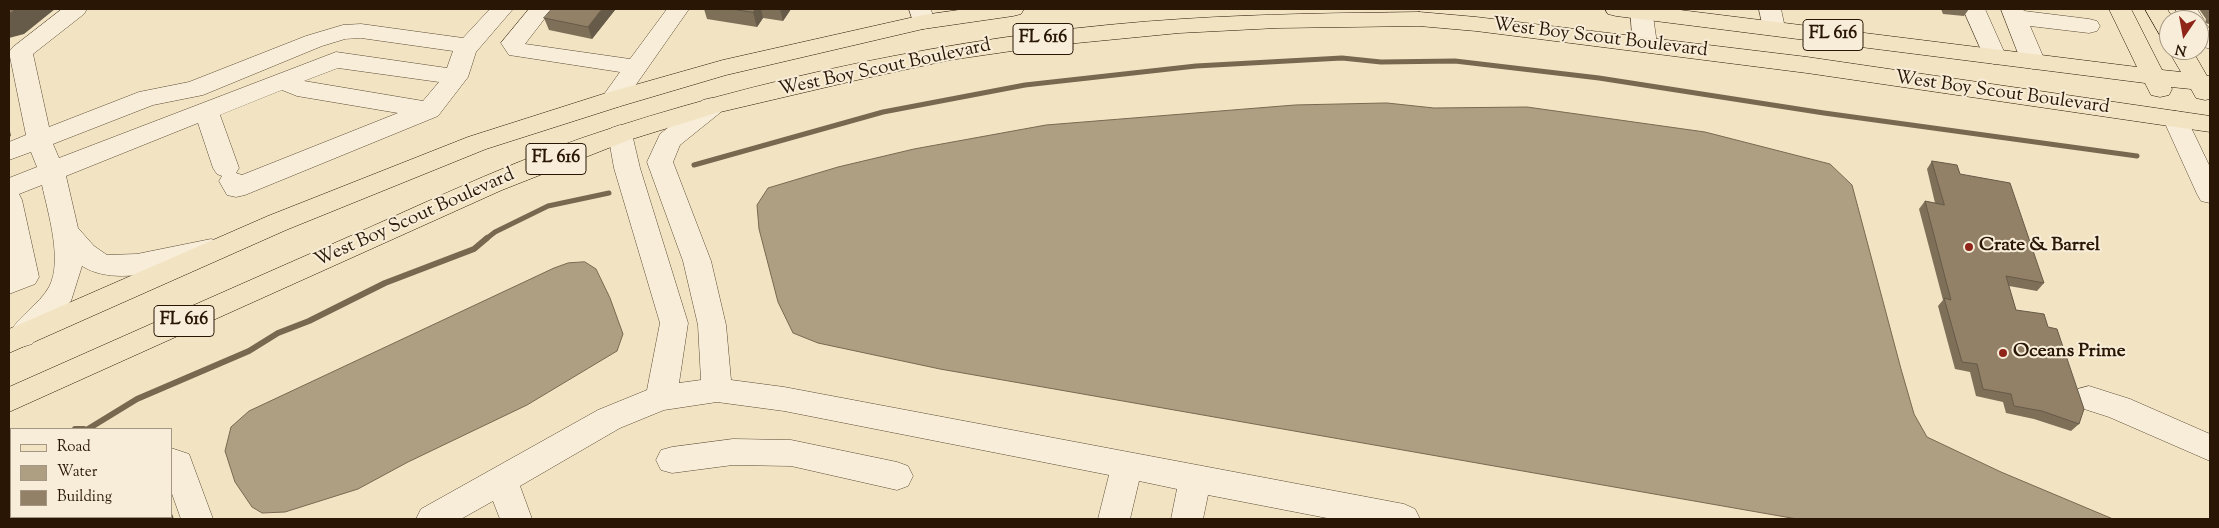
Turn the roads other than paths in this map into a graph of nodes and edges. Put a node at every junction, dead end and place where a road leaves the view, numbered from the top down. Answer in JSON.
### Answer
{"nodes":[{"id":1,"x":76,"y":9,"type":"edge"},
{"id":2,"x":502,"y":9,"type":"edge"},
{"id":3,"x":541,"y":9,"type":"edge"},
{"id":4,"x":678,"y":9,"type":"edge"},
{"id":5,"x":1013,"y":9,"type":"edge"},
{"id":6,"x":1616,"y":9,"type":"edge"},
{"id":7,"x":1974,"y":9,"type":"edge"},
{"id":8,"x":2120,"y":9,"type":"edge"},
{"id":9,"x":1641,"y":10,"type":"edge"},
{"id":10,"x":2013,"y":13,"type":"edge"},
{"id":11,"x":921,"y":15,"type":"edge"},
{"id":12,"x":1772,"y":18,"type":"edge"},
{"id":13,"x":2089,"y":26,"type":"dead end"},
{"id":14,"x":1645,"y":44,"type":"junction"},
{"id":15,"x":469,"y":46,"type":"junction"},
{"id":16,"x":18,"y":49,"type":"edge"},
{"id":17,"x":1994,"y":56,"type":"junction"},
{"id":18,"x":2187,"y":60,"type":"edge"},
{"id":19,"x":2034,"y":61,"type":"junction"},
{"id":20,"x":635,"y":67,"type":"junction"},
{"id":21,"x":456,"y":77,"type":"junction"},
{"id":22,"x":2154,"y":77,"type":"junction"},
{"id":23,"x":285,"y":81,"type":"junction"},
{"id":24,"x":2206,"y":89,"type":"edge"},
{"id":25,"x":612,"y":100,"type":"junction"},
{"id":26,"x":712,"y":106,"type":"junction"},
{"id":27,"x":429,"y":110,"type":"junction"},
{"id":28,"x":206,"y":111,"type":"junction"},
{"id":29,"x":2175,"y":119,"type":"junction"},
{"id":30,"x":2210,"y":124,"type":"edge"},
{"id":31,"x":620,"y":134,"type":"junction"},
{"id":32,"x":38,"y":140,"type":"junction"},
{"id":33,"x":9,"y":151,"type":"edge"},
{"id":34,"x":51,"y":170,"type":"junction"},
{"id":35,"x":2210,"y":194,"type":"edge"},
{"id":36,"x":9,"y":199,"type":"edge"},
{"id":37,"x":65,"y":231,"type":"junction"},
{"id":38,"x":228,"y":245,"type":"junction"},
{"id":39,"x":15,"y":259,"type":"edge"},
{"id":40,"x":9,"y":284,"type":"edge"},
{"id":41,"x":16,"y":339,"type":"edge"},
{"id":42,"x":717,"y":390,"type":"junction"},
{"id":43,"x":661,"y":398,"type":"junction"},
{"id":44,"x":2089,"y":398,"type":"dead end"},
{"id":45,"x":9,"y":400,"type":"edge"},
{"id":46,"x":2210,"y":448,"type":"edge"},
{"id":47,"x":672,"y":460,"type":"dead end"},
{"id":48,"x":172,"y":461,"type":"edge"},
{"id":49,"x":1127,"y":465,"type":"junction"},
{"id":50,"x":897,"y":476,"type":"dead end"},
{"id":51,"x":1195,"y":478,"type":"junction"},
{"id":52,"x":502,"y":481,"type":"junction"},
{"id":53,"x":196,"y":519,"type":"edge"},
{"id":54,"x":433,"y":519,"type":"edge"},
{"id":55,"x":516,"y":519,"type":"edge"},
{"id":56,"x":1114,"y":519,"type":"edge"},
{"id":57,"x":1187,"y":519,"type":"edge"},
{"id":58,"x":1404,"y":519,"type":"edge"}],
"edges":[{"from":1,"to":16,"type":"street"},
{"from":2,"to":15,"type":"street"},
{"from":3,"to":20,"type":"street"},
{"from":4,"to":20,"type":"street"},
{"from":5,"to":11,"type":"main road","name":"West Boy Scout Boulevard","number":"FL 616"},
{"from":6,"to":9,"type":"main road","name":"West Boy Scout Boulevard","number":"FL 616"},
{"from":7,"to":17,"type":"street"},
{"from":8,"to":22,"type":"main road"},
{"from":9,"to":12,"type":"main road","name":"West Boy Scout Boulevard","number":"FL 616"},
{"from":9,"to":14,"type":"street"},
{"from":10,"to":13,"type":"street"},
{"from":10,"to":19,"type":"street"},
{"from":11,"to":25,"type":"main road","name":"West Boy Scout Boulevard","number":"FL 616"},
{"from":12,"to":17,"type":"main road","name":"West Boy Scout Boulevard","number":"FL 616"},
{"from":14,"to":26,"type":"main road","name":"West Boy Scout Boulevard","number":"FL 616"},
{"from":14,"to":29,"type":"main road","name":"West Boy Scout Boulevard","number":"FL 616"},
{"from":15,"to":21,"type":"street"},
{"from":15,"to":32,"type":"street"},
{"from":16,"to":32,"type":"street"},
{"from":17,"to":19,"type":"main road","name":"West Boy Scout Boulevard","number":"FL 616"},
{"from":18,"to":24,"type":"main road"},
{"from":19,"to":22,"type":"main road","name":"West Boy Scout Boulevard","number":"FL 616"},
{"from":20,"to":25,"type":"street"},
{"from":21,"to":23,"type":"street"},
{"from":21,"to":27,"type":"street"},
{"from":22,"to":24,"type":"main road","number":"FL 616"},
{"from":22,"to":29,"type":"main road"},
{"from":23,"to":27,"type":"street"},
{"from":23,"to":28,"type":"street"},
{"from":25,"to":31,"type":"main road"},
{"from":25,"to":38,"type":"main road","name":"West Boy Scout Boulevard","number":"FL 616"},
{"from":26,"to":31,"type":"main road","name":"West Boy Scout Boulevard","number":"FL 616"},
{"from":26,"to":42,"type":"street"},
{"from":27,"to":28,"type":"street"},
{"from":28,"to":34,"type":"street"},
{"from":29,"to":30,"type":"main road","number":"FL 616"},
{"from":29,"to":35,"type":"street"},
{"from":31,"to":43,"type":"street"},
{"from":31,"to":45,"type":"main road","name":"West Boy Scout Boulevard","number":"FL 616"},
{"from":32,"to":33,"type":"street"},
{"from":32,"to":34,"type":"street"},
{"from":34,"to":36,"type":"street"},
{"from":34,"to":37,"type":"street"},
{"from":36,"to":39,"type":"street"},
{"from":37,"to":38,"type":"street"},
{"from":37,"to":41,"type":"street"},
{"from":38,"to":41,"type":"main road","name":"West Boy Scout Boulevard","number":"FL 616"},
{"from":39,"to":40,"type":"street"},
{"from":42,"to":43,"type":"street"},
{"from":42,"to":49,"type":"street"},
{"from":43,"to":52,"type":"street"},
{"from":44,"to":46,"type":"street"},
{"from":47,"to":50,"type":"street"},
{"from":48,"to":53,"type":"street"},
{"from":49,"to":51,"type":"street"},
{"from":49,"to":56,"type":"street"},
{"from":51,"to":57,"type":"street"},
{"from":51,"to":58,"type":"street"},
{"from":52,"to":54,"type":"street"},
{"from":52,"to":55,"type":"street"}]}
